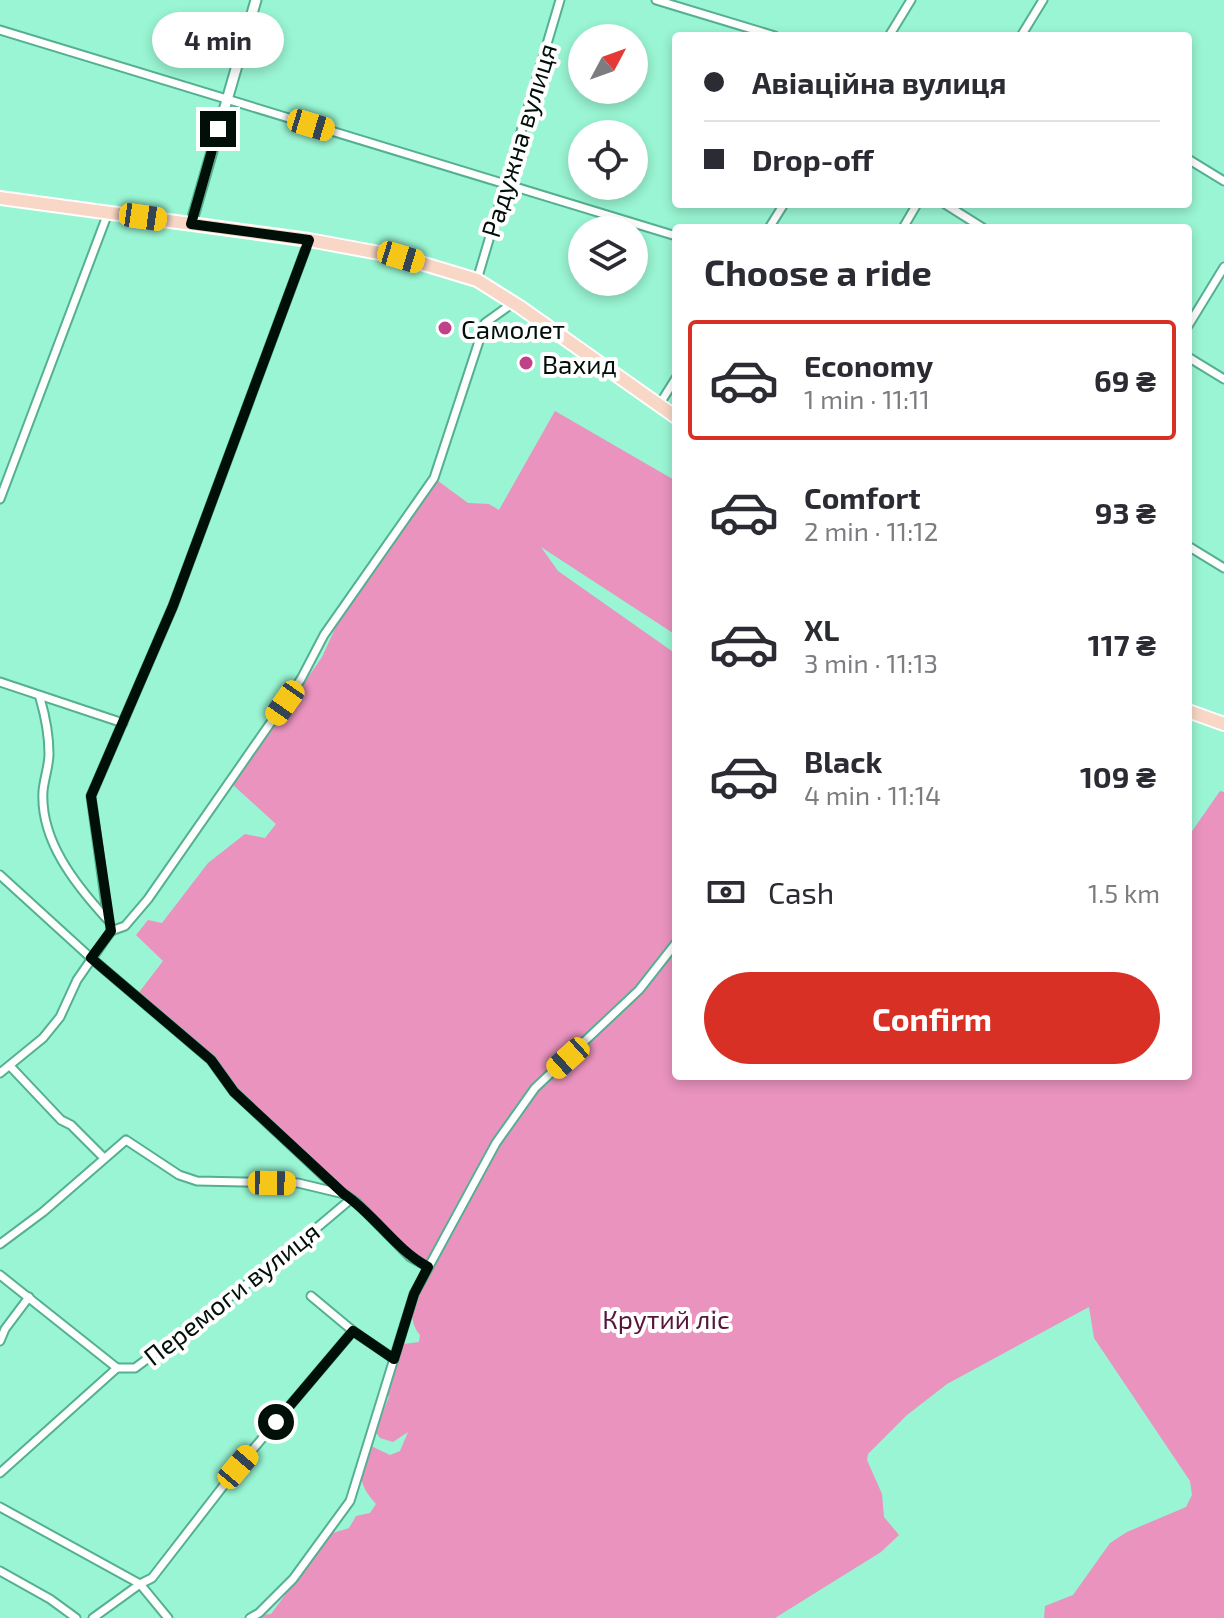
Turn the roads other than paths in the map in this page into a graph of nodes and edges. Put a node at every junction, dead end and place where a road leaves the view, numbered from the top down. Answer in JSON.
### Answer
{"nodes":[{"id":1,"x":256,"y":0,"type":"edge"},
{"id":2,"x":560,"y":0,"type":"edge"},
{"id":3,"x":656,"y":0,"type":"edge"},
{"id":4,"x":911,"y":0,"type":"edge"},
{"id":5,"x":1043,"y":0,"type":"edge"},
{"id":6,"x":0,"y":30,"type":"edge"},
{"id":7,"x":762,"y":32,"type":"edge"},
{"id":8,"x":891,"y":32,"type":"edge"},
{"id":9,"x":1023,"y":32,"type":"edge"},
{"id":10,"x":227,"y":100,"type":"junction"},
{"id":11,"x":1192,"y":161,"type":"edge"},
{"id":12,"x":1224,"y":181,"type":"edge"},
{"id":13,"x":506,"y":183,"type":"junction"},
{"id":14,"x":0,"y":198,"type":"edge"},
{"id":15,"x":951,"y":208,"type":"edge"},
{"id":16,"x":108,"y":213,"type":"junction"},
{"id":17,"x":191,"y":224,"type":"junction"},
{"id":18,"x":977,"y":224,"type":"edge"},
{"id":19,"x":672,"y":235,"type":"edge"},
{"id":20,"x":309,"y":240,"type":"junction"},
{"id":21,"x":1224,"y":267,"type":"edge"},
{"id":22,"x":477,"y":280,"type":"junction"},
{"id":23,"x":513,"y":303,"type":"junction"},
{"id":24,"x":1192,"y":319,"type":"edge"},
{"id":25,"x":1192,"y":359,"type":"edge"},
{"id":26,"x":1224,"y":379,"type":"edge"},
{"id":27,"x":672,"y":384,"type":"edge"},
{"id":28,"x":659,"y":405,"type":"junction"},
{"id":29,"x":672,"y":414,"type":"edge"},
{"id":30,"x":0,"y":499,"type":"edge"},
{"id":31,"x":1192,"y":548,"type":"edge"},
{"id":32,"x":1224,"y":568,"type":"edge"},
{"id":33,"x":0,"y":682,"type":"edge"},
{"id":34,"x":40,"y":698,"type":"junction"},
{"id":35,"x":1192,"y":712,"type":"edge"},
{"id":36,"x":123,"y":723,"type":"junction"},
{"id":37,"x":1224,"y":724,"type":"edge"},
{"id":38,"x":0,"y":875,"type":"edge"},
{"id":39,"x":108,"y":920,"type":"junction"},
{"id":40,"x":111,"y":931,"type":"junction"},
{"id":41,"x":672,"y":948,"type":"edge"},
{"id":42,"x":91,"y":958,"type":"junction"},
{"id":43,"x":3,"y":1069,"type":"edge"},
{"id":44,"x":104,"y":1158,"type":"junction"},
{"id":45,"x":347,"y":1197,"type":"junction"},
{"id":46,"x":0,"y":1244,"type":"edge"},
{"id":47,"x":428,"y":1267,"type":"junction"},
{"id":48,"x":0,"y":1275,"type":"edge"},
{"id":49,"x":311,"y":1296,"type":"dead end"},
{"id":50,"x":29,"y":1297,"type":"junction"},
{"id":51,"x":353,"y":1331,"type":"junction"},
{"id":52,"x":0,"y":1341,"type":"edge"},
{"id":53,"x":394,"y":1359,"type":"junction"},
{"id":54,"x":117,"y":1368,"type":"junction"},
{"id":55,"x":0,"y":1473,"type":"edge"},
{"id":56,"x":0,"y":1507,"type":"edge"},
{"id":57,"x":0,"y":1571,"type":"edge"},
{"id":58,"x":140,"y":1584,"type":"junction"},
{"id":59,"x":76,"y":1618,"type":"edge"},
{"id":60,"x":93,"y":1618,"type":"edge"},
{"id":61,"x":168,"y":1618,"type":"edge"},
{"id":62,"x":250,"y":1618,"type":"edge"}],
"edges":[{"from":1,"to":10,"type":"street"},
{"from":2,"to":13,"type":"street","name":"Радужна вулиця"},
{"from":3,"to":7,"type":"street"},
{"from":4,"to":8,"type":"street"},
{"from":5,"to":9,"type":"street"},
{"from":6,"to":10,"type":"street"},
{"from":10,"to":13,"type":"street"},
{"from":10,"to":17,"type":"street"},
{"from":11,"to":12,"type":"street"},
{"from":13,"to":19,"type":"street"},
{"from":13,"to":22,"type":"street","name":"Радужна вулиця"},
{"from":14,"to":16,"type":"highway"},
{"from":15,"to":18,"type":"street"},
{"from":16,"to":17,"type":"highway"},
{"from":16,"to":30,"type":"street"},
{"from":17,"to":20,"type":"highway"},
{"from":20,"to":22,"type":"highway"},
{"from":20,"to":36,"type":"street"},
{"from":21,"to":24,"type":"street"},
{"from":22,"to":23,"type":"highway"},
{"from":23,"to":28,"type":"highway"},
{"from":23,"to":40,"type":"street"},
{"from":25,"to":26,"type":"street"},
{"from":27,"to":28,"type":"street"},
{"from":28,"to":29,"type":"highway"},
{"from":31,"to":32,"type":"street"},
{"from":33,"to":34,"type":"street"},
{"from":34,"to":36,"type":"street"},
{"from":34,"to":39,"type":"street"},
{"from":35,"to":37,"type":"highway"},
{"from":36,"to":39,"type":"street"},
{"from":38,"to":42,"type":"street"},
{"from":39,"to":40,"type":"street"},
{"from":40,"to":42,"type":"street"},
{"from":41,"to":47,"type":"street"},
{"from":42,"to":43,"type":"street"},
{"from":42,"to":45,"type":"street"},
{"from":43,"to":44,"type":"street"},
{"from":44,"to":45,"type":"street"},
{"from":44,"to":46,"type":"street"},
{"from":45,"to":47,"type":"street"},
{"from":45,"to":54,"type":"street","name":"Перемоги вулиця"},
{"from":47,"to":53,"type":"street"},
{"from":48,"to":50,"type":"street"},
{"from":49,"to":51,"type":"street"},
{"from":50,"to":52,"type":"street"},
{"from":50,"to":54,"type":"street"},
{"from":51,"to":53,"type":"street"},
{"from":51,"to":58,"type":"street"},
{"from":53,"to":62,"type":"street"},
{"from":54,"to":55,"type":"street","name":"Перемоги вулиця"},
{"from":56,"to":58,"type":"street"},
{"from":57,"to":59,"type":"street"},
{"from":58,"to":60,"type":"street"},
{"from":58,"to":61,"type":"street"}]}
